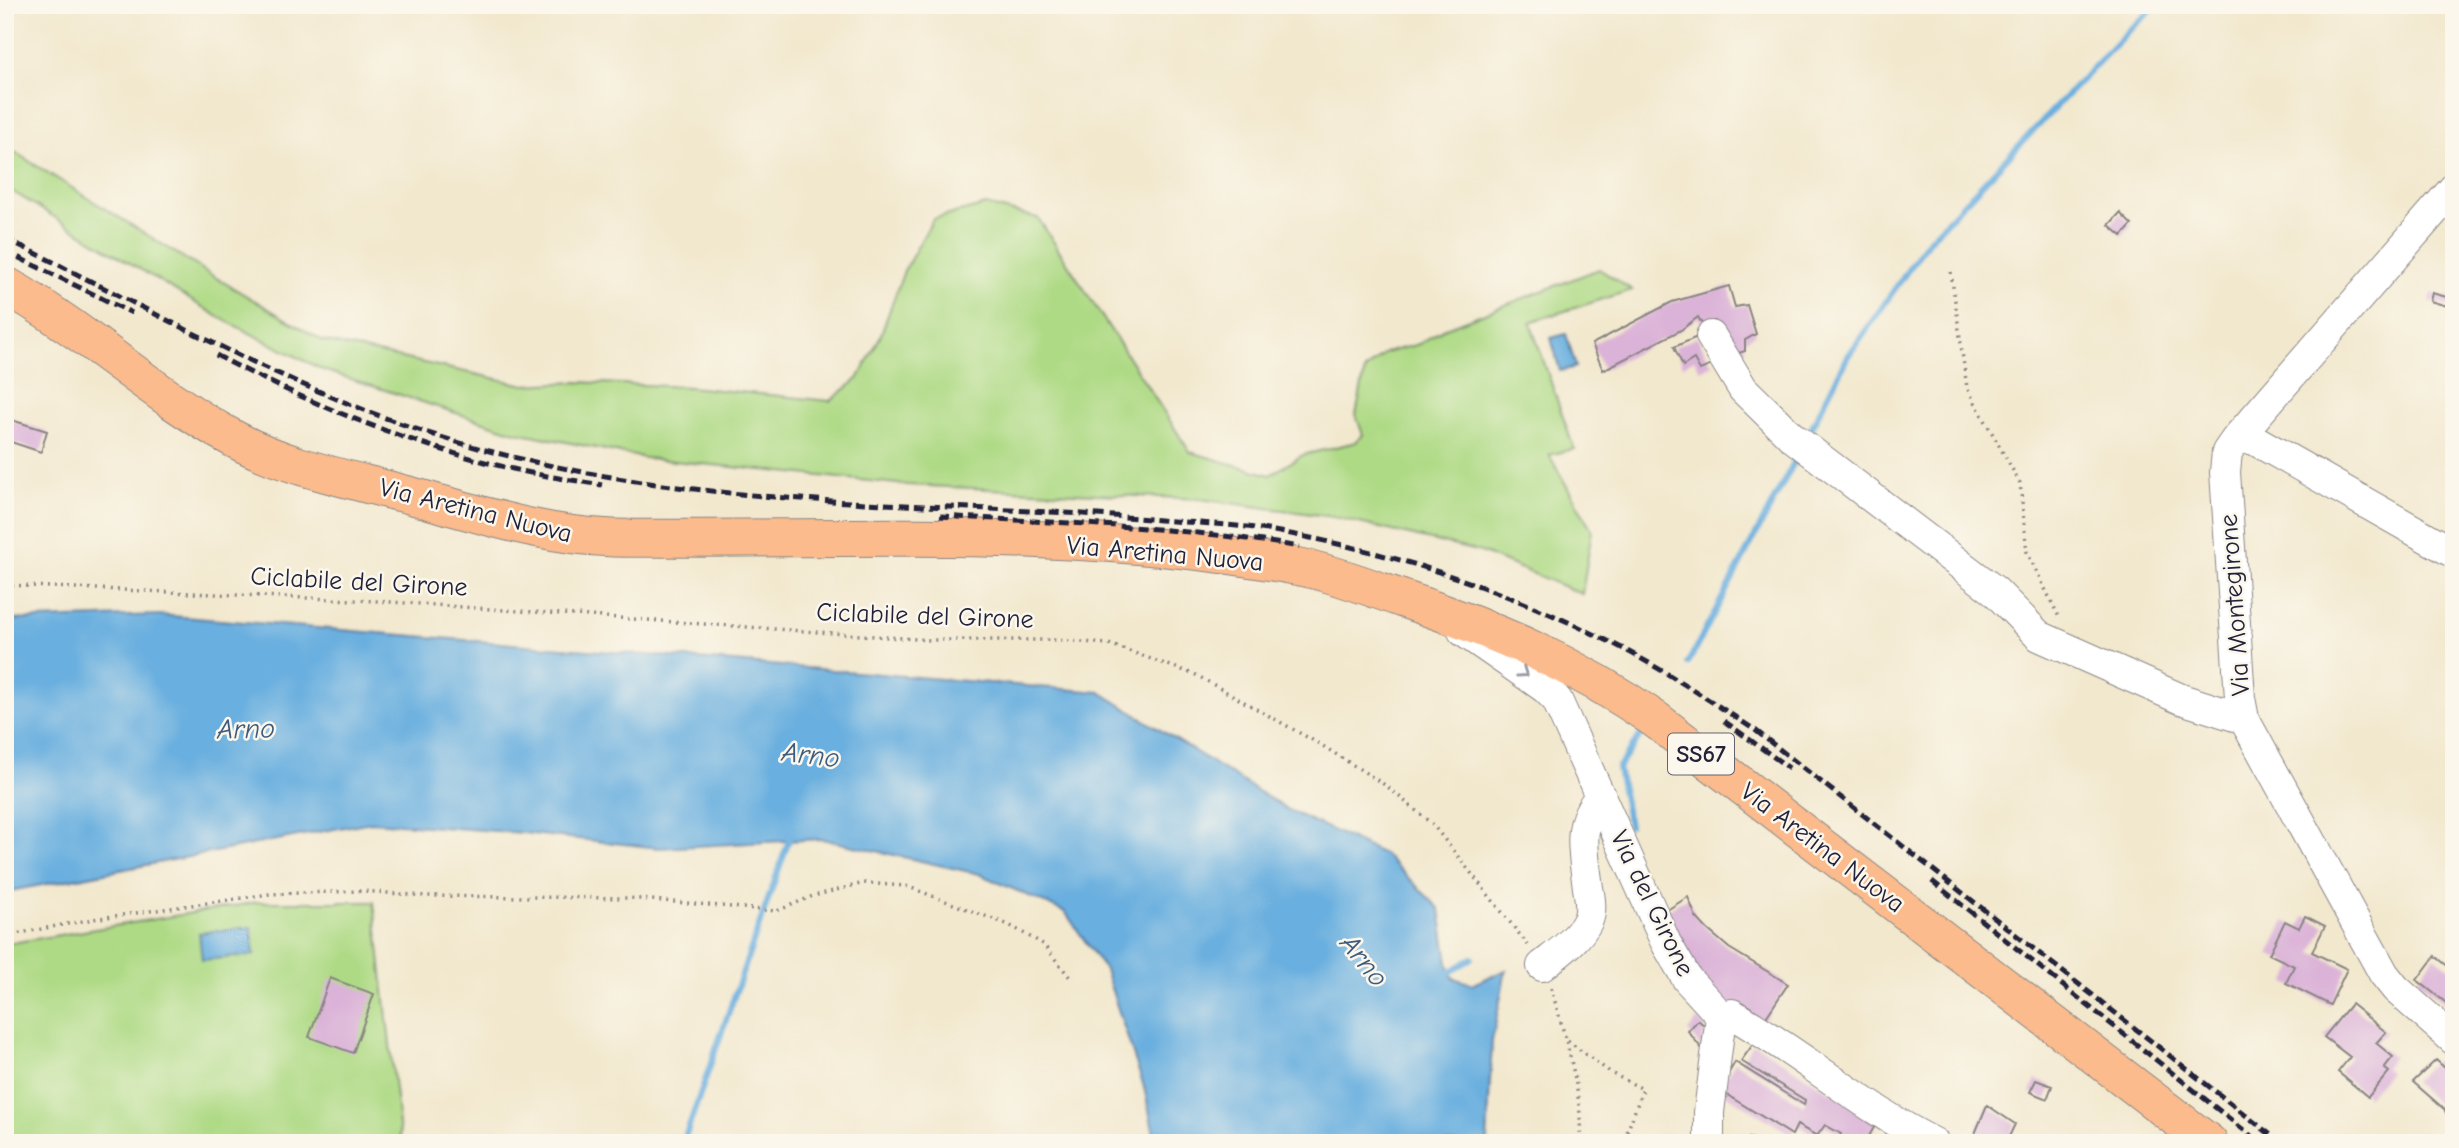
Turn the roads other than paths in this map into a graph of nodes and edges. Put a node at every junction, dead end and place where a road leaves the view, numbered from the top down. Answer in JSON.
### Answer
{"nodes":[{"id":1,"x":2454,"y":188,"type":"edge"},
{"id":2,"x":5,"y":285,"type":"edge"},
{"id":3,"x":1711,"y":337,"type":"dead end"},
{"id":4,"x":2236,"y":439,"type":"junction"},
{"id":5,"x":2454,"y":553,"type":"edge"},
{"id":6,"x":1426,"y":607,"type":"junction"},
{"id":7,"x":2244,"y":719,"type":"junction"},
{"id":8,"x":1601,"y":796,"type":"junction"},
{"id":9,"x":1542,"y":966,"type":"road end"},
{"id":10,"x":1721,"y":1016,"type":"junction"},
{"id":11,"x":2454,"y":1040,"type":"edge"},
{"id":12,"x":1709,"y":1143,"type":"edge"},
{"id":13,"x":1934,"y":1143,"type":"edge"},
{"id":14,"x":2209,"y":1143,"type":"edge"}],
"edges":[{"from":1,"to":4,"type":"street","name":"Via Montegirone"},
{"from":2,"to":6,"type":"main road","name":"Via Aretina Nuova","number":"SS67"},
{"from":3,"to":7,"type":"street"},
{"from":4,"to":5,"type":"street"},
{"from":4,"to":7,"type":"street","name":"Via Montegirone"},
{"from":6,"to":8,"type":"street","name":"Via del Girone","one_way":true},
{"from":6,"to":14,"type":"main road","name":"Via Aretina Nuova","number":"SS67"},
{"from":7,"to":11,"type":"street","name":"Via Montegirone"},
{"from":8,"to":9,"type":"street"},
{"from":8,"to":10,"type":"street","name":"Via del Girone"},
{"from":10,"to":12,"type":"street"},
{"from":10,"to":13,"type":"street"}]}
